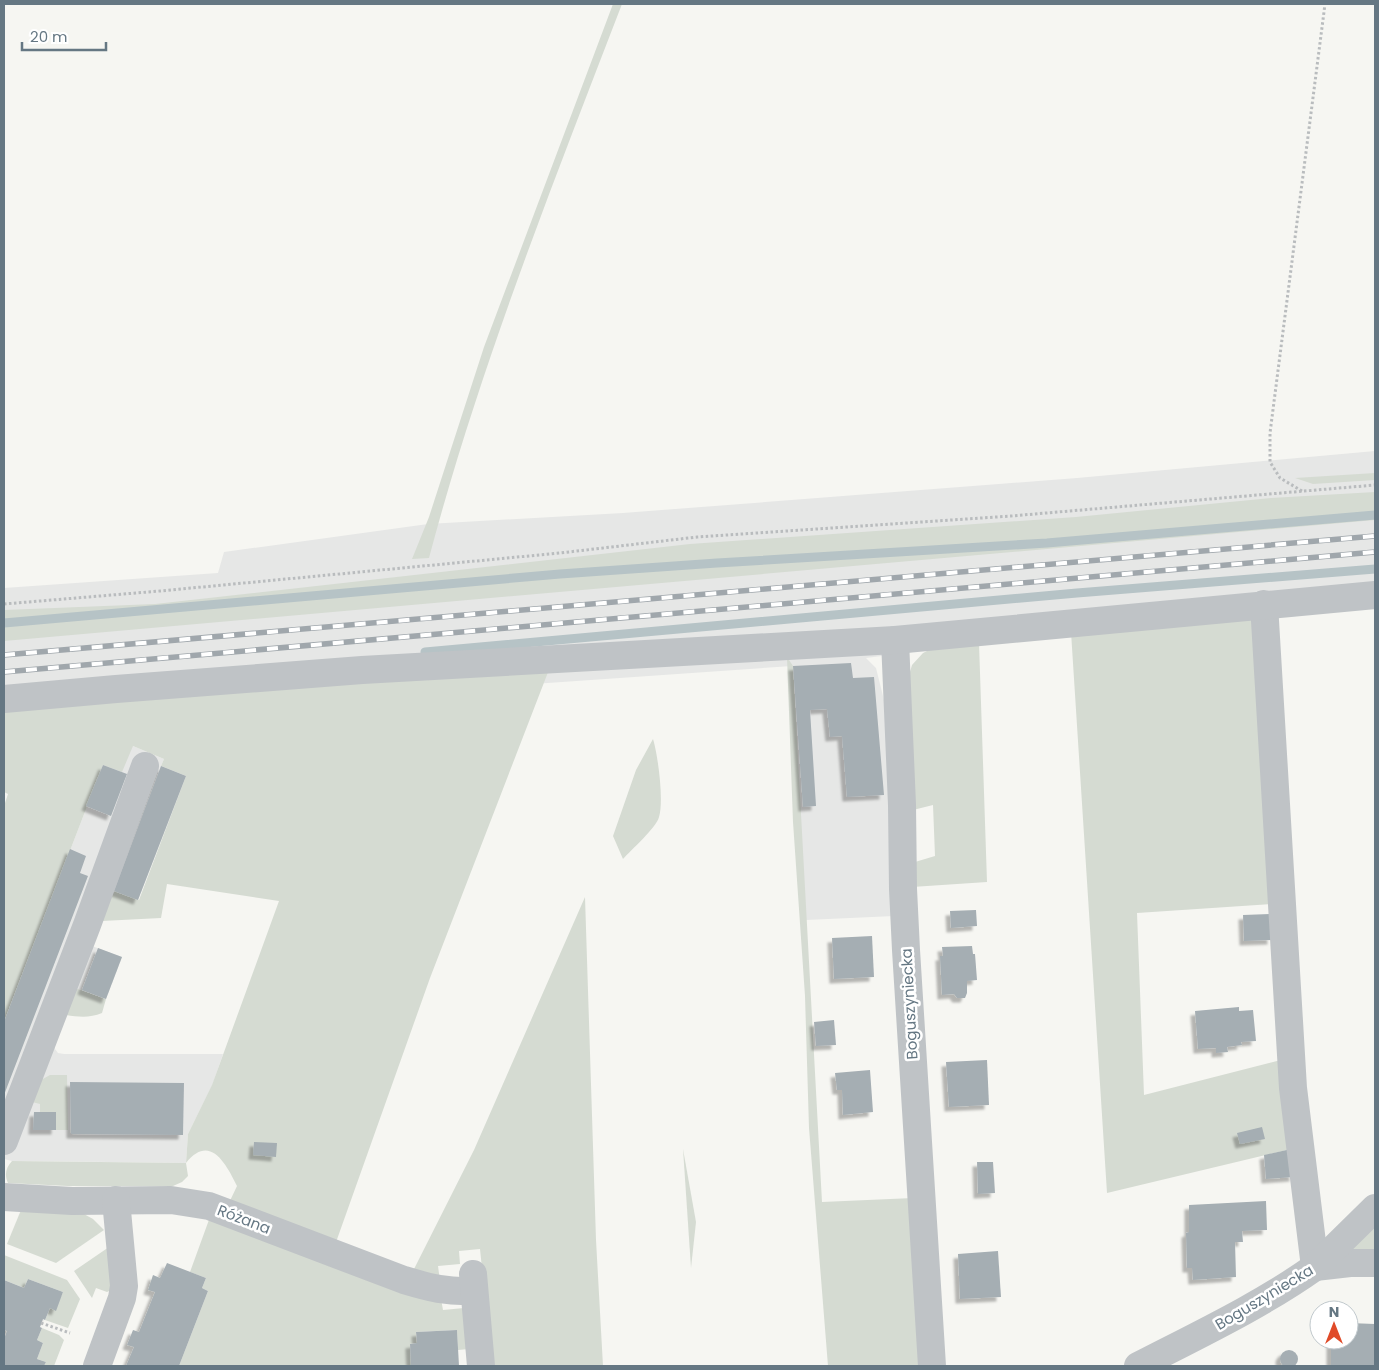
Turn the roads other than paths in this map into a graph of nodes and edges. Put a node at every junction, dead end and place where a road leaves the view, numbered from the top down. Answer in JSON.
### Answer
{"nodes":[{"id":1,"x":1375,"y":595,"type":"edge"},
{"id":2,"x":1264,"y":604,"type":"junction"},
{"id":3,"x":895,"y":640,"type":"junction"},
{"id":4,"x":4,"y":699,"type":"edge"},
{"id":5,"x":145,"y":766,"type":"dead end"},
{"id":6,"x":4,"y":1141,"type":"edge"},
{"id":7,"x":4,"y":1197,"type":"edge"},
{"id":8,"x":116,"y":1200,"type":"junction"},
{"id":9,"x":1375,"y":1208,"type":"edge"},
{"id":10,"x":1375,"y":1263,"type":"edge"},
{"id":11,"x":1315,"y":1267,"type":"junction"},
{"id":12,"x":97,"y":1366,"type":"edge"},
{"id":13,"x":480,"y":1366,"type":"edge"},
{"id":14,"x":932,"y":1366,"type":"edge"},
{"id":15,"x":1138,"y":1366,"type":"edge"}],
"edges":[{"from":1,"to":2,"type":"street"},
{"from":2,"to":3,"type":"street"},
{"from":2,"to":11,"type":"street"},
{"from":3,"to":4,"type":"street"},
{"from":3,"to":14,"type":"street","name":"Boguszyniecka"},
{"from":5,"to":6,"type":"street"},
{"from":7,"to":8,"type":"street","name":"Różana"},
{"from":8,"to":12,"type":"street"},
{"from":8,"to":13,"type":"street","name":"Różana"},
{"from":9,"to":11,"type":"street","name":"Boguszyniecka"},
{"from":10,"to":11,"type":"street"},
{"from":11,"to":15,"type":"street","name":"Boguszyniecka"}]}
